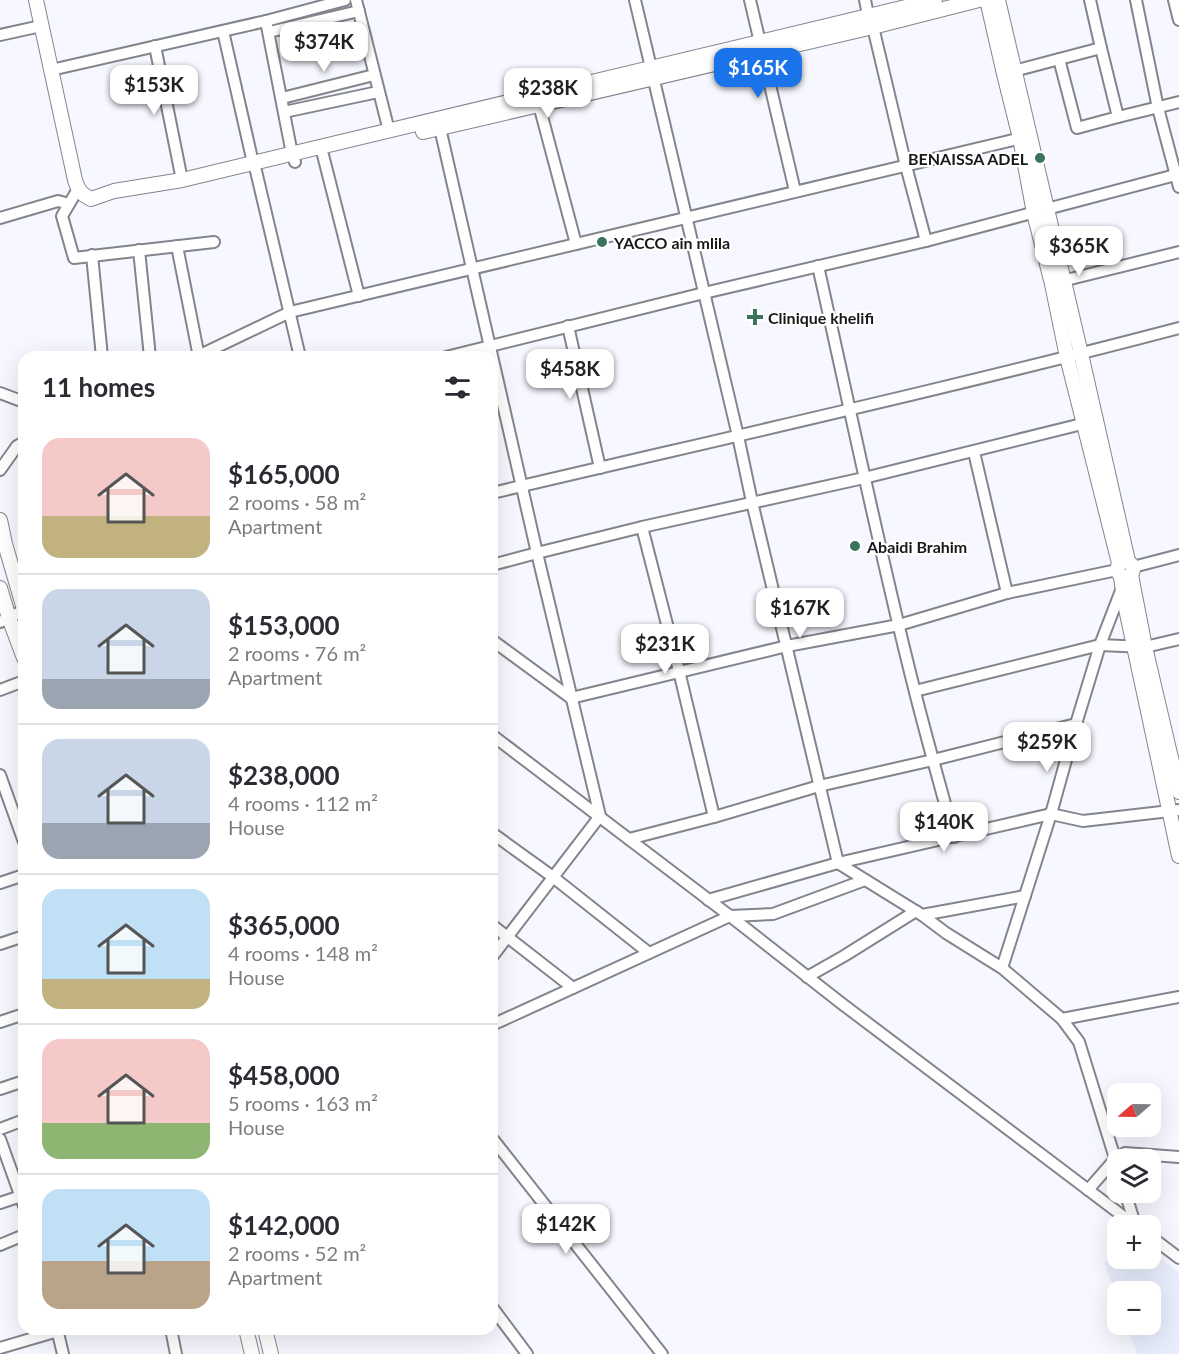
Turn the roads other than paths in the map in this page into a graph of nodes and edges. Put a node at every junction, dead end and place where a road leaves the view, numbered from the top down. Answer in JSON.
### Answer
{"nodes":[{"id":1,"x":36,"y":0,"type":"edge"},
{"id":2,"x":345,"y":0,"type":"edge"},
{"id":3,"x":635,"y":0,"type":"edge"},
{"id":4,"x":750,"y":0,"type":"edge"},
{"id":5,"x":865,"y":0,"type":"edge"},
{"id":6,"x":935,"y":0,"type":"edge"},
{"id":7,"x":979,"y":0,"type":"edge"},
{"id":8,"x":987,"y":0,"type":"edge"},
{"id":9,"x":998,"y":0,"type":"edge"},
{"id":10,"x":1090,"y":0,"type":"edge"},
{"id":11,"x":1136,"y":0,"type":"edge"},
{"id":12,"x":1174,"y":0,"type":"edge"},
{"id":13,"x":357,"y":6,"type":"edge"},
{"id":14,"x":1179,"y":20,"type":"edge"},
{"id":15,"x":871,"y":21,"type":"junction"},
{"id":16,"x":41,"y":26,"type":"junction"},
{"id":17,"x":267,"y":27,"type":"junction"},
{"id":18,"x":223,"y":31,"type":"junction"},
{"id":19,"x":0,"y":35,"type":"edge"},
{"id":20,"x":155,"y":46,"type":"junction"},
{"id":21,"x":761,"y":47,"type":"junction"},
{"id":22,"x":1101,"y":48,"type":"junction"},
{"id":23,"x":1059,"y":59,"type":"junction"},
{"id":24,"x":51,"y":70,"type":"junction"},
{"id":25,"x":1009,"y":72,"type":"junction"},
{"id":26,"x":652,"y":73,"type":"junction"},
{"id":27,"x":374,"y":75,"type":"junction"},
{"id":28,"x":378,"y":92,"type":"junction"},
{"id":29,"x":282,"y":98,"type":"junction"},
{"id":30,"x":1179,"y":102,"type":"edge"},
{"id":31,"x":539,"y":105,"type":"junction"},
{"id":32,"x":1158,"y":108,"type":"junction"},
{"id":33,"x":284,"y":112,"type":"junction"},
{"id":34,"x":1118,"y":117,"type":"junction"},
{"id":35,"x":440,"y":128,"type":"junction"},
{"id":36,"x":389,"y":131,"type":"junction"},
{"id":37,"x":1025,"y":137,"type":"junction"},
{"id":38,"x":323,"y":155,"type":"junction"},
{"id":39,"x":294,"y":158,"type":"junction"},
{"id":40,"x":906,"y":166,"type":"junction"},
{"id":41,"x":255,"y":167,"type":"junction"},
{"id":42,"x":1178,"y":175,"type":"edge"},
{"id":43,"x":182,"y":180,"type":"junction"},
{"id":44,"x":1179,"y":187,"type":"edge"},
{"id":45,"x":78,"y":189,"type":"junction"},
{"id":46,"x":114,"y":191,"type":"junction"},
{"id":47,"x":795,"y":191,"type":"junction"},
{"id":48,"x":69,"y":204,"type":"junction"},
{"id":49,"x":1041,"y":210,"type":"junction"},
{"id":50,"x":0,"y":218,"type":"edge"},
{"id":51,"x":687,"y":218,"type":"junction"},
{"id":52,"x":926,"y":241,"type":"junction"},
{"id":53,"x":214,"y":242,"type":"dead end"},
{"id":54,"x":576,"y":244,"type":"junction"},
{"id":55,"x":177,"y":246,"type":"junction"},
{"id":56,"x":139,"y":250,"type":"junction"},
{"id":57,"x":1179,"y":252,"type":"edge"},
{"id":58,"x":92,"y":255,"type":"junction"},
{"id":59,"x":818,"y":266,"type":"junction"},
{"id":60,"x":472,"y":269,"type":"junction"},
{"id":61,"x":1058,"y":282,"type":"junction"},
{"id":62,"x":704,"y":293,"type":"junction"},
{"id":63,"x":359,"y":296,"type":"junction"},
{"id":64,"x":290,"y":312,"type":"junction"},
{"id":65,"x":568,"y":326,"type":"junction"},
{"id":66,"x":1179,"y":328,"type":"edge"},
{"id":67,"x":489,"y":346,"type":"junction"},
{"id":68,"x":101,"y":351,"type":"edge"},
{"id":69,"x":149,"y":351,"type":"edge"},
{"id":70,"x":197,"y":351,"type":"edge"},
{"id":71,"x":210,"y":351,"type":"edge"},
{"id":72,"x":299,"y":351,"type":"edge"},
{"id":73,"x":469,"y":351,"type":"edge"},
{"id":74,"x":490,"y":351,"type":"edge"},
{"id":75,"x":1082,"y":354,"type":"junction"},
{"id":76,"x":1067,"y":357,"type":"junction"},
{"id":77,"x":498,"y":384,"type":"edge"},
{"id":78,"x":0,"y":393,"type":"edge"},
{"id":79,"x":18,"y":400,"type":"edge"},
{"id":80,"x":850,"y":409,"type":"junction"},
{"id":81,"x":1090,"y":422,"type":"junction"},
{"id":82,"x":738,"y":436,"type":"junction"},
{"id":83,"x":18,"y":445,"type":"edge"},
{"id":84,"x":974,"y":452,"type":"junction"},
{"id":85,"x":600,"y":468,"type":"junction"},
{"id":86,"x":0,"y":470,"type":"edge"},
{"id":87,"x":864,"y":478,"type":"junction"},
{"id":88,"x":522,"y":486,"type":"junction"},
{"id":89,"x":498,"y":492,"type":"edge"},
{"id":90,"x":752,"y":502,"type":"junction"},
{"id":91,"x":0,"y":519,"type":"edge"},
{"id":92,"x":642,"y":527,"type":"junction"},
{"id":93,"x":537,"y":553,"type":"junction"},
{"id":94,"x":1179,"y":555,"type":"edge"},
{"id":95,"x":498,"y":564,"type":"edge"},
{"id":96,"x":1125,"y":572,"type":"junction"},
{"id":97,"x":0,"y":588,"type":"edge"},
{"id":98,"x":18,"y":588,"type":"edge"},
{"id":99,"x":1007,"y":593,"type":"junction"},
{"id":100,"x":18,"y":612,"type":"edge"},
{"id":101,"x":5,"y":620,"type":"edge"},
{"id":102,"x":899,"y":625,"type":"junction"},
{"id":103,"x":1179,"y":639,"type":"edge"},
{"id":104,"x":498,"y":644,"type":"edge"},
{"id":105,"x":1100,"y":645,"type":"junction"},
{"id":106,"x":18,"y":646,"type":"edge"},
{"id":107,"x":787,"y":646,"type":"junction"},
{"id":108,"x":1139,"y":647,"type":"junction"},
{"id":109,"x":679,"y":671,"type":"junction"},
{"id":110,"x":18,"y":683,"type":"edge"},
{"id":111,"x":0,"y":690,"type":"edge"},
{"id":112,"x":915,"y":691,"type":"junction"},
{"id":113,"x":571,"y":698,"type":"junction"},
{"id":114,"x":1076,"y":724,"type":"junction"},
{"id":115,"x":498,"y":740,"type":"edge"},
{"id":116,"x":933,"y":760,"type":"junction"},
{"id":117,"x":0,"y":775,"type":"edge"},
{"id":118,"x":819,"y":786,"type":"junction"},
{"id":119,"x":1179,"y":792,"type":"edge"},
{"id":120,"x":1174,"y":810,"type":"edge"},
{"id":121,"x":1051,"y":814,"type":"junction"},
{"id":122,"x":600,"y":816,"type":"junction"},
{"id":123,"x":714,"y":817,"type":"junction"},
{"id":124,"x":18,"y":825,"type":"edge"},
{"id":125,"x":498,"y":837,"type":"edge"},
{"id":126,"x":954,"y":837,"type":"junction"},
{"id":127,"x":629,"y":838,"type":"junction"},
{"id":128,"x":1179,"y":856,"type":"edge"},
{"id":129,"x":838,"y":863,"type":"junction"},
{"id":130,"x":18,"y":877,"type":"edge"},
{"id":131,"x":553,"y":877,"type":"junction"},
{"id":132,"x":865,"y":880,"type":"junction"},
{"id":133,"x":0,"y":883,"type":"edge"},
{"id":134,"x":1025,"y":896,"type":"junction"},
{"id":135,"x":708,"y":900,"type":"junction"},
{"id":136,"x":919,"y":913,"type":"junction"},
{"id":137,"x":730,"y":916,"type":"junction"},
{"id":138,"x":498,"y":930,"type":"edge"},
{"id":139,"x":508,"y":937,"type":"junction"},
{"id":140,"x":18,"y":938,"type":"edge"},
{"id":141,"x":0,"y":944,"type":"edge"},
{"id":142,"x":498,"y":950,"type":"edge"},
{"id":143,"x":649,"y":953,"type":"junction"},
{"id":144,"x":1002,"y":968,"type":"junction"},
{"id":145,"x":807,"y":977,"type":"junction"},
{"id":146,"x":573,"y":988,"type":"junction"},
{"id":147,"x":1179,"y":997,"type":"edge"},
{"id":148,"x":18,"y":1016,"type":"edge"},
{"id":149,"x":1062,"y":1019,"type":"junction"},
{"id":150,"x":498,"y":1021,"type":"edge"},
{"id":151,"x":0,"y":1022,"type":"edge"},
{"id":152,"x":18,"y":1083,"type":"edge"},
{"id":153,"x":0,"y":1089,"type":"edge"},
{"id":154,"x":18,"y":1122,"type":"edge"},
{"id":155,"x":0,"y":1129,"type":"edge"},
{"id":156,"x":0,"y":1139,"type":"edge"},
{"id":157,"x":498,"y":1146,"type":"edge"},
{"id":158,"x":1111,"y":1149,"type":"edge"},
{"id":159,"x":1161,"y":1156,"type":"edge"},
{"id":160,"x":1179,"y":1157,"type":"edge"},
{"id":161,"x":1107,"y":1172,"type":"edge"},
{"id":162,"x":18,"y":1186,"type":"edge"},
{"id":163,"x":1088,"y":1190,"type":"junction"},
{"id":164,"x":18,"y":1200,"type":"edge"},
{"id":165,"x":0,"y":1203,"type":"edge"},
{"id":166,"x":1122,"y":1215,"type":"edge"},
{"id":167,"x":18,"y":1238,"type":"edge"},
{"id":168,"x":1161,"y":1244,"type":"edge"},
{"id":169,"x":0,"y":1245,"type":"edge"},
{"id":170,"x":1179,"y":1258,"type":"edge"},
{"id":171,"x":498,"y":1315,"type":"edge"},
{"id":172,"x":41,"y":1335,"type":"edge"},
{"id":173,"x":58,"y":1335,"type":"edge"},
{"id":174,"x":172,"y":1335,"type":"edge"},
{"id":175,"x":247,"y":1335,"type":"edge"},
{"id":176,"x":266,"y":1335,"type":"edge"},
{"id":177,"x":0,"y":1348,"type":"edge"},
{"id":178,"x":63,"y":1354,"type":"edge"},
{"id":179,"x":176,"y":1354,"type":"edge"},
{"id":180,"x":252,"y":1354,"type":"edge"},
{"id":181,"x":271,"y":1354,"type":"edge"},
{"id":182,"x":527,"y":1354,"type":"edge"},
{"id":183,"x":662,"y":1354,"type":"edge"}],
"edges":[{"from":1,"to":16,"type":"street"},
{"from":2,"to":17,"type":"street"},
{"from":3,"to":26,"type":"street"},
{"from":4,"to":21,"type":"street"},
{"from":5,"to":15,"type":"street"},
{"from":6,"to":15,"type":"street"},
{"from":7,"to":15,"type":"street"},
{"from":8,"to":25,"type":"street"},
{"from":9,"to":25,"type":"street"},
{"from":10,"to":22,"type":"street"},
{"from":11,"to":32,"type":"street"},
{"from":12,"to":14,"type":"street"},
{"from":13,"to":17,"type":"street"},
{"from":13,"to":27,"type":"street"},
{"from":15,"to":21,"type":"street"},
{"from":15,"to":40,"type":"street"},
{"from":16,"to":19,"type":"street"},
{"from":16,"to":24,"type":"street"},
{"from":17,"to":18,"type":"street"},
{"from":17,"to":29,"type":"street"},
{"from":18,"to":20,"type":"street"},
{"from":18,"to":41,"type":"street"},
{"from":20,"to":24,"type":"street"},
{"from":20,"to":43,"type":"street"},
{"from":21,"to":26,"type":"street"},
{"from":21,"to":47,"type":"street"},
{"from":22,"to":23,"type":"street"},
{"from":22,"to":34,"type":"street"},
{"from":23,"to":25,"type":"street"},
{"from":23,"to":34,"type":"street"},
{"from":24,"to":45,"type":"street"},
{"from":25,"to":37,"type":"street"},
{"from":26,"to":31,"type":"street"},
{"from":26,"to":36,"type":"street"},
{"from":26,"to":51,"type":"street"},
{"from":27,"to":28,"type":"street"},
{"from":27,"to":29,"type":"street"},
{"from":28,"to":33,"type":"street"},
{"from":28,"to":36,"type":"street"},
{"from":29,"to":33,"type":"street"},
{"from":30,"to":32,"type":"street"},
{"from":31,"to":35,"type":"street"},
{"from":31,"to":54,"type":"street"},
{"from":32,"to":34,"type":"street"},
{"from":32,"to":42,"type":"street"},
{"from":33,"to":39,"type":"street"},
{"from":35,"to":38,"type":"street"},
{"from":35,"to":60,"type":"street"},
{"from":36,"to":39,"type":"street"},
{"from":37,"to":40,"type":"street"},
{"from":37,"to":49,"type":"street"},
{"from":38,"to":39,"type":"street"},
{"from":38,"to":63,"type":"street"},
{"from":39,"to":41,"type":"street"},
{"from":40,"to":47,"type":"street"},
{"from":40,"to":52,"type":"street"},
{"from":41,"to":43,"type":"street"},
{"from":41,"to":46,"type":"street"},
{"from":41,"to":64,"type":"street"},
{"from":42,"to":44,"type":"street"},
{"from":42,"to":49,"type":"street"},
{"from":43,"to":46,"type":"street"},
{"from":45,"to":46,"type":"street"},
{"from":45,"to":48,"type":"street"},
{"from":47,"to":51,"type":"street"},
{"from":48,"to":50,"type":"street"},
{"from":48,"to":58,"type":"street"},
{"from":49,"to":52,"type":"street"},
{"from":49,"to":61,"type":"street"},
{"from":51,"to":54,"type":"street"},
{"from":51,"to":62,"type":"street"},
{"from":52,"to":59,"type":"street"},
{"from":53,"to":55,"type":"street"},
{"from":54,"to":60,"type":"street"},
{"from":55,"to":56,"type":"street"},
{"from":55,"to":70,"type":"street"},
{"from":56,"to":58,"type":"street"},
{"from":56,"to":69,"type":"street"},
{"from":57,"to":61,"type":"street"},
{"from":58,"to":68,"type":"street"},
{"from":59,"to":62,"type":"street"},
{"from":59,"to":80,"type":"street"},
{"from":60,"to":63,"type":"street"},
{"from":60,"to":67,"type":"street"},
{"from":61,"to":75,"type":"street"},
{"from":61,"to":76,"type":"street"},
{"from":62,"to":65,"type":"street"},
{"from":62,"to":82,"type":"street"},
{"from":63,"to":64,"type":"street"},
{"from":64,"to":71,"type":"street"},
{"from":64,"to":72,"type":"street"},
{"from":65,"to":67,"type":"street"},
{"from":65,"to":85,"type":"street"},
{"from":66,"to":75,"type":"street"},
{"from":67,"to":73,"type":"street"},
{"from":67,"to":74,"type":"street"},
{"from":75,"to":76,"type":"street"},
{"from":75,"to":81,"type":"street"},
{"from":76,"to":80,"type":"street"},
{"from":76,"to":81,"type":"street"},
{"from":77,"to":88,"type":"street"},
{"from":78,"to":79,"type":"street"},
{"from":80,"to":82,"type":"street"},
{"from":80,"to":87,"type":"street"},
{"from":81,"to":84,"type":"street"},
{"from":81,"to":96,"type":"street"},
{"from":82,"to":85,"type":"street"},
{"from":82,"to":90,"type":"street"},
{"from":83,"to":86,"type":"street"},
{"from":84,"to":87,"type":"street"},
{"from":84,"to":99,"type":"street"},
{"from":85,"to":88,"type":"street"},
{"from":87,"to":90,"type":"street"},
{"from":87,"to":102,"type":"street"},
{"from":88,"to":89,"type":"street"},
{"from":88,"to":93,"type":"street"},
{"from":90,"to":92,"type":"street"},
{"from":90,"to":107,"type":"street"},
{"from":91,"to":98,"type":"street"},
{"from":92,"to":93,"type":"street"},
{"from":92,"to":109,"type":"street"},
{"from":93,"to":95,"type":"street"},
{"from":93,"to":113,"type":"street"},
{"from":94,"to":96,"type":"street"},
{"from":96,"to":99,"type":"street"},
{"from":96,"to":105,"type":"street"},
{"from":96,"to":108,"type":"street"},
{"from":97,"to":101,"type":"street"},
{"from":99,"to":102,"type":"street"},
{"from":100,"to":101,"type":"street"},
{"from":101,"to":106,"type":"street"},
{"from":102,"to":107,"type":"street"},
{"from":102,"to":112,"type":"street"},
{"from":103,"to":108,"type":"street"},
{"from":104,"to":113,"type":"street"},
{"from":105,"to":108,"type":"street"},
{"from":105,"to":112,"type":"street"},
{"from":105,"to":114,"type":"street"},
{"from":107,"to":109,"type":"street"},
{"from":107,"to":118,"type":"street"},
{"from":108,"to":119,"type":"street"},
{"from":108,"to":120,"type":"street"},
{"from":109,"to":113,"type":"street"},
{"from":109,"to":123,"type":"street"},
{"from":110,"to":111,"type":"street"},
{"from":112,"to":116,"type":"street"},
{"from":113,"to":122,"type":"street"},
{"from":114,"to":116,"type":"street"},
{"from":114,"to":121,"type":"street"},
{"from":115,"to":122,"type":"street"},
{"from":116,"to":118,"type":"street"},
{"from":116,"to":126,"type":"street"},
{"from":117,"to":124,"type":"street"},
{"from":118,"to":123,"type":"street"},
{"from":118,"to":129,"type":"street"},
{"from":120,"to":121,"type":"street"},
{"from":120,"to":128,"type":"street"},
{"from":121,"to":126,"type":"street"},
{"from":121,"to":134,"type":"street"},
{"from":122,"to":127,"type":"street"},
{"from":122,"to":131,"type":"street"},
{"from":123,"to":127,"type":"street"},
{"from":125,"to":131,"type":"street"},
{"from":126,"to":129,"type":"street"},
{"from":127,"to":135,"type":"street"},
{"from":129,"to":132,"type":"street"},
{"from":129,"to":135,"type":"street"},
{"from":130,"to":133,"type":"street"},
{"from":131,"to":139,"type":"street"},
{"from":131,"to":143,"type":"street"},
{"from":132,"to":136,"type":"street"},
{"from":132,"to":137,"type":"street"},
{"from":134,"to":136,"type":"street"},
{"from":134,"to":144,"type":"street"},
{"from":135,"to":137,"type":"street"},
{"from":136,"to":144,"type":"street"},
{"from":136,"to":145,"type":"street"},
{"from":137,"to":143,"type":"street"},
{"from":137,"to":145,"type":"street"},
{"from":138,"to":139,"type":"street"},
{"from":139,"to":142,"type":"street"},
{"from":139,"to":146,"type":"street"},
{"from":140,"to":141,"type":"street"},
{"from":143,"to":146,"type":"street"},
{"from":144,"to":149,"type":"street"},
{"from":145,"to":163,"type":"street"},
{"from":146,"to":150,"type":"street"},
{"from":147,"to":149,"type":"street"},
{"from":148,"to":151,"type":"street"},
{"from":149,"to":158,"type":"street"},
{"from":152,"to":153,"type":"street"},
{"from":154,"to":155,"type":"street"},
{"from":156,"to":162,"type":"street"},
{"from":157,"to":183,"type":"street"},
{"from":159,"to":160,"type":"street"},
{"from":161,"to":163,"type":"street"},
{"from":163,"to":166,"type":"street"},
{"from":164,"to":165,"type":"street"},
{"from":167,"to":169,"type":"street"},
{"from":168,"to":170,"type":"street"},
{"from":171,"to":182,"type":"street"},
{"from":172,"to":177,"type":"street"},
{"from":173,"to":178,"type":"street"},
{"from":174,"to":179,"type":"street"},
{"from":175,"to":180,"type":"street"},
{"from":176,"to":181,"type":"street"}]}
